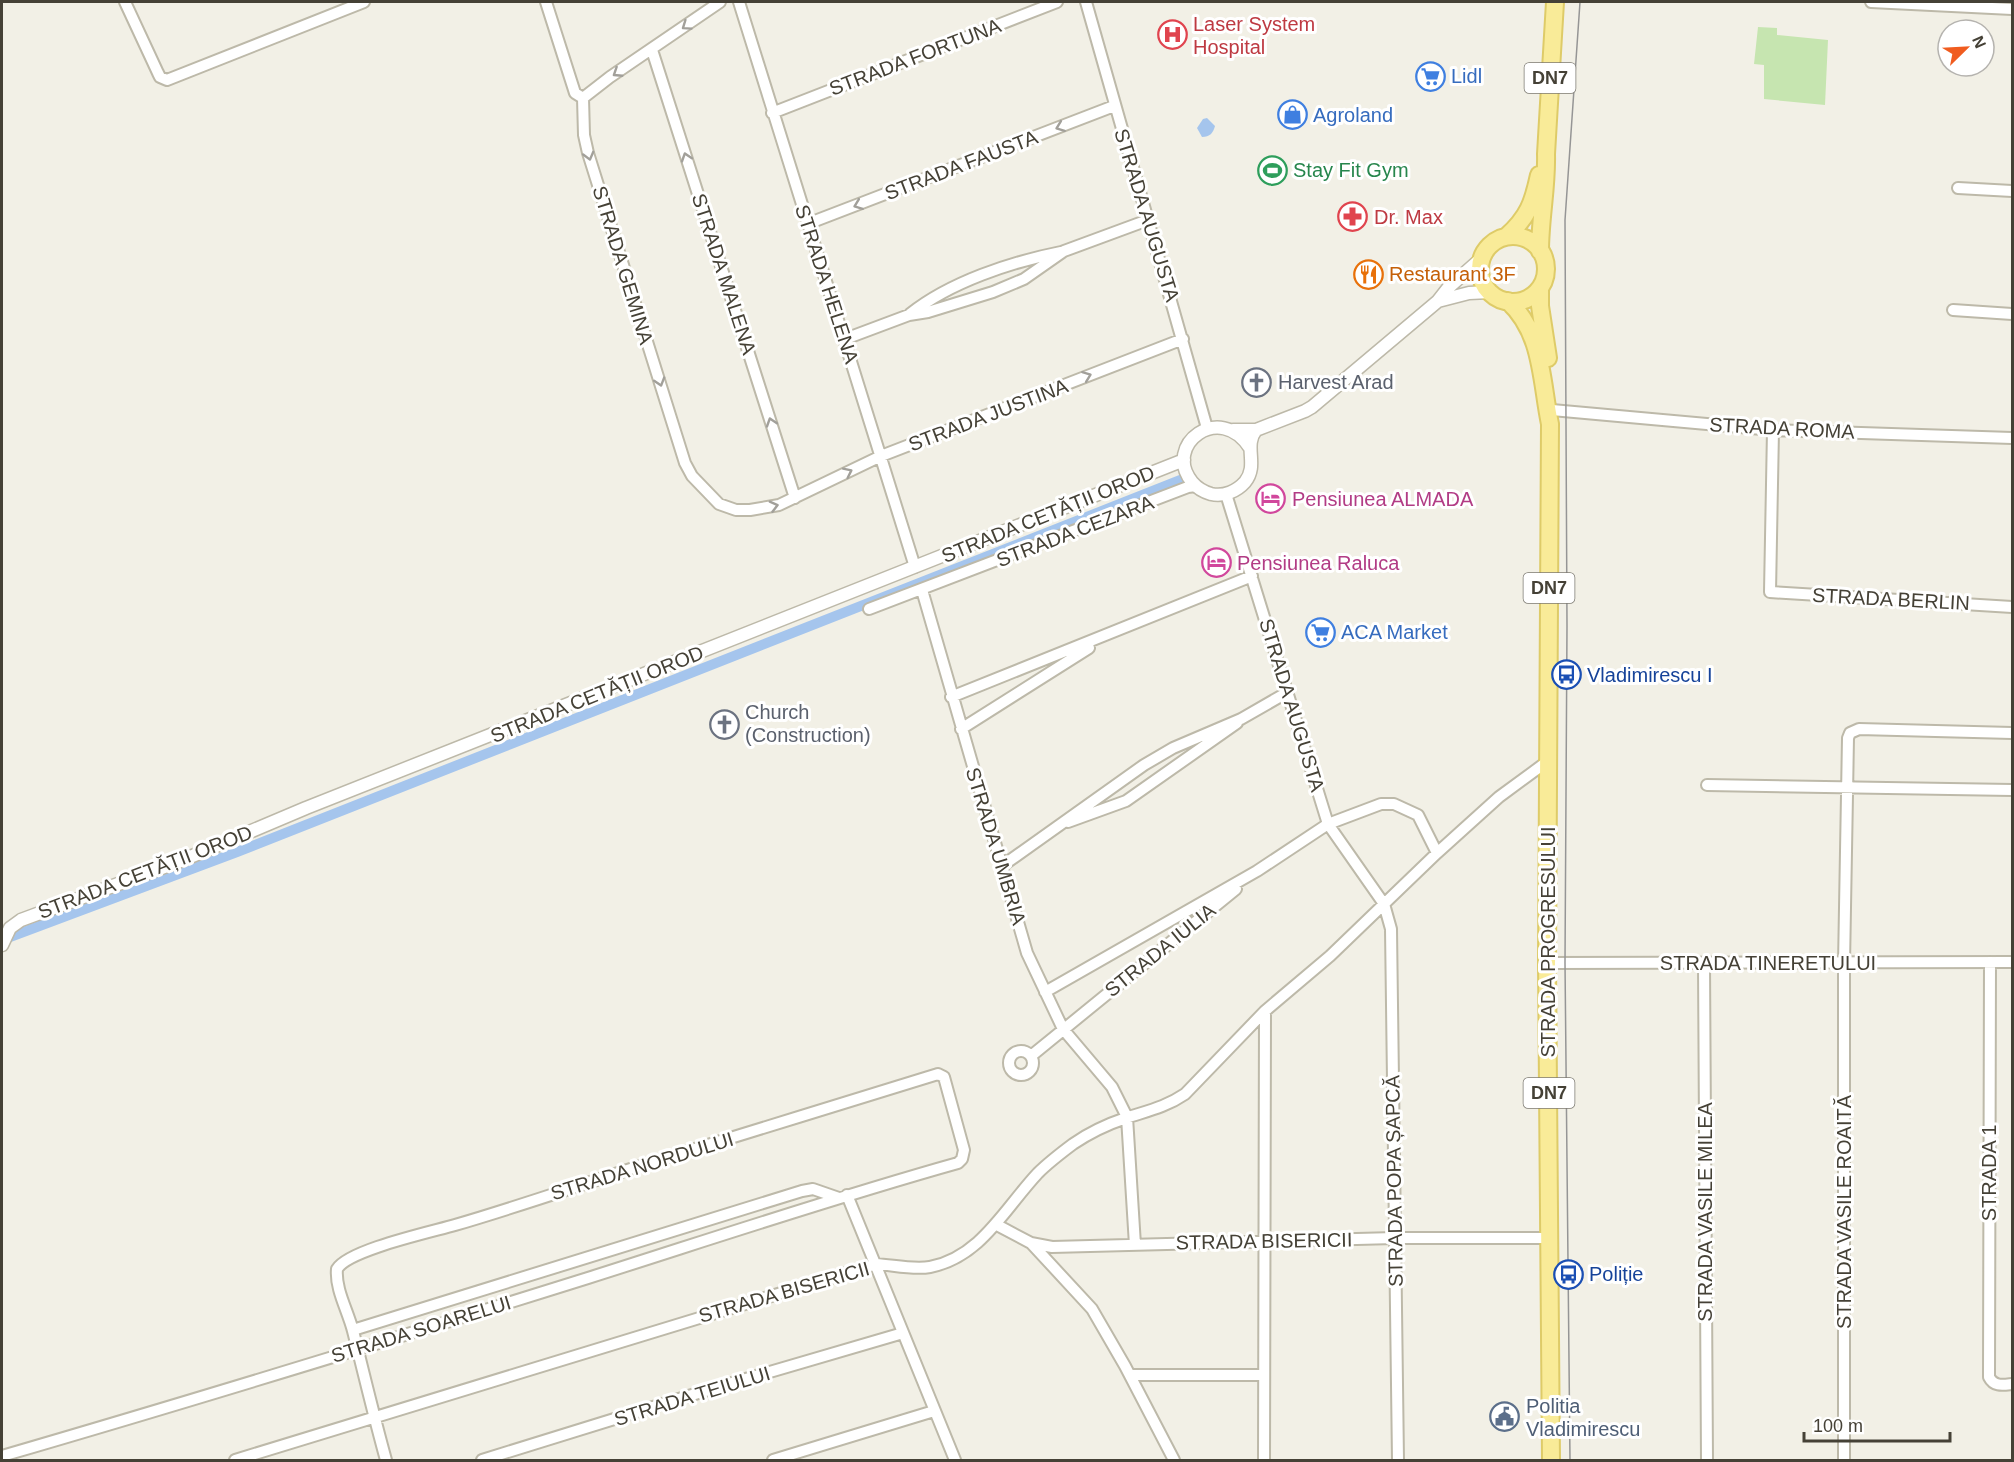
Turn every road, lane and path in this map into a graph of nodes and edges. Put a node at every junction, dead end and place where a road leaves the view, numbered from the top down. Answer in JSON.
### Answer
{"nodes":[{"id":1,"x":125,"y":2,"type":"edge"},
{"id":2,"x":364,"y":2,"type":"edge"},
{"id":3,"x":546,"y":2,"type":"edge"},
{"id":4,"x":720,"y":2,"type":"edge"},
{"id":5,"x":739,"y":2,"type":"edge"},
{"id":6,"x":1057,"y":2,"type":"edge"},
{"id":7,"x":1086,"y":2,"type":"edge"},
{"id":8,"x":1555,"y":2,"type":"edge"},
{"id":9,"x":1871,"y":2,"type":"edge"},
{"id":10,"x":2013,"y":9,"type":"edge"},
{"id":11,"x":652,"y":50,"type":"junction"},
{"id":12,"x":583,"y":98,"type":"junction"},
{"id":13,"x":1114,"y":106,"type":"junction"},
{"id":14,"x":772,"y":113,"type":"junction"},
{"id":15,"x":1546,"y":154,"type":"junction"},
{"id":16,"x":1958,"y":188,"type":"dead end"},
{"id":17,"x":2013,"y":191,"type":"edge"},
{"id":18,"x":1148,"y":220,"type":"junction"},
{"id":19,"x":807,"y":224,"type":"junction"},
{"id":20,"x":1507,"y":236,"type":"junction"},
{"id":21,"x":1064,"y":251,"type":"junction"},
{"id":22,"x":1540,"y":251,"type":"junction"},
{"id":23,"x":1483,"y":257,"type":"junction"},
{"id":24,"x":1540,"y":288,"type":"junction"},
{"id":25,"x":1490,"y":292,"type":"junction"},
{"id":26,"x":1438,"y":301,"type":"junction"},
{"id":27,"x":1508,"y":301,"type":"junction"},
{"id":28,"x":1953,"y":310,"type":"dead end"},
{"id":29,"x":2013,"y":314,"type":"edge"},
{"id":30,"x":909,"y":315,"type":"junction"},
{"id":31,"x":845,"y":339,"type":"junction"},
{"id":32,"x":1183,"y":339,"type":"junction"},
{"id":33,"x":1551,"y":417,"type":"junction"},
{"id":34,"x":1207,"y":428,"type":"junction"},
{"id":35,"x":1233,"y":430,"type":"junction"},
{"id":36,"x":1256,"y":430,"type":"junction"},
{"id":37,"x":1773,"y":430,"type":"junction"},
{"id":38,"x":2013,"y":438,"type":"edge"},
{"id":39,"x":1250,"y":448,"type":"junction"},
{"id":40,"x":881,"y":456,"type":"junction"},
{"id":41,"x":1184,"y":460,"type":"junction"},
{"id":42,"x":1196,"y":486,"type":"junction"},
{"id":43,"x":1226,"y":494,"type":"junction"},
{"id":44,"x":795,"y":498,"type":"junction"},
{"id":45,"x":915,"y":567,"type":"junction"},
{"id":46,"x":1252,"y":576,"type":"junction"},
{"id":47,"x":922,"y":590,"type":"junction"},
{"id":48,"x":2013,"y":606,"type":"edge"},
{"id":49,"x":869,"y":609,"type":"dead end"},
{"id":50,"x":1109,"y":635,"type":"junction"},
{"id":51,"x":1288,"y":692,"type":"junction"},
{"id":52,"x":951,"y":697,"type":"junction"},
{"id":53,"x":1241,"y":719,"type":"junction"},
{"id":54,"x":961,"y":729,"type":"junction"},
{"id":55,"x":2013,"y":733,"type":"edge"},
{"id":56,"x":1548,"y":761,"type":"junction"},
{"id":57,"x":1707,"y":785,"type":"dead end"},
{"id":58,"x":1848,"y":789,"type":"junction"},
{"id":59,"x":2013,"y":790,"type":"edge"},
{"id":60,"x":1061,"y":824,"type":"junction"},
{"id":61,"x":1328,"y":824,"type":"junction"},
{"id":62,"x":1437,"y":853,"type":"junction"},
{"id":63,"x":1002,"y":866,"type":"junction"},
{"id":64,"x":1257,"y":871,"type":"junction"},
{"id":65,"x":1384,"y":904,"type":"junction"},
{"id":66,"x":2,"y":945,"type":"edge"},
{"id":67,"x":1990,"y":962,"type":"junction"},
{"id":68,"x":2013,"y":962,"type":"edge"},
{"id":69,"x":1547,"y":963,"type":"junction"},
{"id":70,"x":1704,"y":964,"type":"junction"},
{"id":71,"x":1844,"y":964,"type":"junction"},
{"id":72,"x":1045,"y":992,"type":"junction"},
{"id":73,"x":1265,"y":1011,"type":"junction"},
{"id":74,"x":1063,"y":1029,"type":"junction"},
{"id":75,"x":1031,"y":1056,"type":"dead end"},
{"id":76,"x":1127,"y":1117,"type":"junction"},
{"id":77,"x":958,"y":1162,"type":"joint"},
{"id":78,"x":843,"y":1197,"type":"junction"},
{"id":79,"x":997,"y":1225,"type":"junction"},
{"id":80,"x":1395,"y":1238,"type":"junction"},
{"id":81,"x":1550,"y":1238,"type":"junction"},
{"id":82,"x":1265,"y":1240,"type":"junction"},
{"id":83,"x":1031,"y":1243,"type":"junction"},
{"id":84,"x":1135,"y":1245,"type":"junction"},
{"id":85,"x":876,"y":1264,"type":"junction"},
{"id":86,"x":524,"y":1277,"type":"junction"},
{"id":87,"x":530,"y":1296,"type":"junction"},
{"id":88,"x":353,"y":1330,"type":"junction"},
{"id":89,"x":903,"y":1333,"type":"junction"},
{"id":90,"x":357,"y":1349,"type":"junction"},
{"id":91,"x":1130,"y":1375,"type":"junction"},
{"id":92,"x":1264,"y":1375,"type":"junction"},
{"id":93,"x":2013,"y":1384,"type":"edge"},
{"id":94,"x":934,"y":1411,"type":"junction"},
{"id":95,"x":374,"y":1416,"type":"junction"},
{"id":96,"x":2,"y":1456,"type":"edge"},
{"id":97,"x":235,"y":1461,"type":"edge"},
{"id":98,"x":386,"y":1461,"type":"edge"},
{"id":99,"x":482,"y":1461,"type":"edge"},
{"id":100,"x":773,"y":1461,"type":"edge"},
{"id":101,"x":955,"y":1461,"type":"edge"},
{"id":102,"x":1174,"y":1461,"type":"edge"},
{"id":103,"x":1264,"y":1461,"type":"edge"},
{"id":104,"x":1398,"y":1461,"type":"edge"},
{"id":105,"x":1551,"y":1461,"type":"edge"},
{"id":106,"x":1707,"y":1461,"type":"edge"},
{"id":107,"x":1844,"y":1461,"type":"edge"}],
"edges":[{"from":1,"to":2,"type":"street"},
{"from":3,"to":12,"type":"street"},
{"from":4,"to":11,"type":"street","one_way":true},
{"from":5,"to":14,"type":"street","name":"STRADA HELENA"},
{"from":6,"to":14,"type":"street","name":"STRADA FORTUNA"},
{"from":7,"to":13,"type":"street","name":"STRADA AUGUSTA"},
{"from":8,"to":15,"type":"main road","number":"DN7"},
{"from":9,"to":10,"type":"street"},
{"from":11,"to":12,"type":"street","one_way":true},
{"from":44,"to":11,"type":"street","name":"STRADA MALENA","one_way":true},
{"from":12,"to":44,"type":"street","name":"STRADA GEMINA","one_way":true},
{"from":13,"to":18,"type":"street","name":"STRADA AUGUSTA"},
{"from":13,"to":19,"type":"street","name":"STRADA FAUSTA","one_way":true},
{"from":14,"to":19,"type":"street","name":"STRADA HELENA"},
{"from":15,"to":20,"type":"main road","number":"DN7"},
{"from":15,"to":22,"type":"main road","number":"DN7"},
{"from":16,"to":17,"type":"street"},
{"from":18,"to":21,"type":"street"},
{"from":18,"to":32,"type":"street","name":"STRADA AUGUSTA"},
{"from":19,"to":31,"type":"street","name":"STRADA HELENA"},
{"from":20,"to":22,"type":"main road"},
{"from":20,"to":23,"type":"main road","number":"DN7"},
{"from":21,"to":30,"type":"street"},
{"from":21,"to":30,"type":"street"},
{"from":22,"to":24,"type":"main road","number":"DN7"},
{"from":23,"to":25,"type":"main road"},
{"from":23,"to":26,"type":"street"},
{"from":24,"to":27,"type":"main road"},
{"from":24,"to":33,"type":"main road","name":"STRADA PROGRESULUI","number":"DN7"},
{"from":25,"to":26,"type":"street"},
{"from":25,"to":27,"type":"main road","number":"DN7"},
{"from":26,"to":36,"type":"street"},
{"from":27,"to":33,"type":"main road","name":"STRADA PROGRESULUI","number":"DN7"},
{"from":28,"to":29,"type":"street"},
{"from":30,"to":31,"type":"street"},
{"from":31,"to":40,"type":"street","name":"STRADA HELENA"},
{"from":32,"to":34,"type":"street","name":"STRADA AUGUSTA"},
{"from":40,"to":32,"type":"street","name":"STRADA JUSTINA","one_way":true},
{"from":33,"to":37,"type":"street","name":"STRADA ROMA"},
{"from":33,"to":56,"type":"main road","name":"STRADA PROGRESULUI","number":"DN7"},
{"from":34,"to":35,"type":"street"},
{"from":34,"to":41,"type":"street"},
{"from":35,"to":36,"type":"street"},
{"from":35,"to":39,"type":"street"},
{"from":36,"to":39,"type":"street"},
{"from":37,"to":38,"type":"street","name":"STRADA ROMA"},
{"from":37,"to":48,"type":"street","name":"STRADA BERLIN"},
{"from":39,"to":43,"type":"street"},
{"from":44,"to":40,"type":"street","name":"STRADA JUSTINA","one_way":true},
{"from":40,"to":45,"type":"street","name":"STRADA HELENA"},
{"from":41,"to":42,"type":"street"},
{"from":41,"to":45,"type":"street","name":"STRADA CETĂȚII OROD"},
{"from":42,"to":43,"type":"street"},
{"from":42,"to":47,"type":"street","name":"STRADA CEZARA"},
{"from":43,"to":46,"type":"street","name":"STRADA AUGUSTA"},
{"from":45,"to":66,"type":"street","name":"STRADA CETĂȚII OROD"},
{"from":46,"to":50,"type":"street"},
{"from":46,"to":51,"type":"street","name":"STRADA AUGUSTA"},
{"from":47,"to":49,"type":"street","name":"STRADA CEZARA"},
{"from":47,"to":52,"type":"street"},
{"from":50,"to":52,"type":"street"},
{"from":50,"to":54,"type":"street"},
{"from":51,"to":53,"type":"street"},
{"from":51,"to":61,"type":"street","name":"STRADA AUGUSTA"},
{"from":52,"to":54,"type":"street","name":"STRADA UMBRIA"},
{"from":53,"to":60,"type":"street"},
{"from":53,"to":60,"type":"street"},
{"from":54,"to":63,"type":"street","name":"STRADA UMBRIA"},
{"from":55,"to":58,"type":"street","name":"STRADA VASILE ROAITĂ"},
{"from":56,"to":62,"type":"street"},
{"from":56,"to":69,"type":"main road","name":"STRADA PROGRESULUI","number":"DN7"},
{"from":57,"to":58,"type":"street"},
{"from":58,"to":59,"type":"street"},
{"from":58,"to":71,"type":"street","name":"STRADA VASILE ROAITĂ"},
{"from":60,"to":63,"type":"street"},
{"from":61,"to":62,"type":"street","name":"STRADA IULIA"},
{"from":61,"to":64,"type":"street","name":"STRADA IULIA"},
{"from":61,"to":65,"type":"street","name":"STRADA AUGUSTA"},
{"from":62,"to":65,"type":"street"},
{"from":63,"to":72,"type":"street","name":"STRADA UMBRIA"},
{"from":64,"to":72,"type":"street","name":"STRADA IULIA"},
{"from":64,"to":74,"type":"street","name":"STRADA IULIA"},
{"from":65,"to":73,"type":"street"},
{"from":65,"to":80,"type":"street","name":"STRADA POPA ȘAPCĂ"},
{"from":67,"to":68,"type":"street","name":"STRADA TINERETULUI"},
{"from":67,"to":71,"type":"street","name":"STRADA TINERETULUI"},
{"from":67,"to":93,"type":"street","name":"STRADA 1"},
{"from":69,"to":70,"type":"street","name":"STRADA TINERETULUI"},
{"from":69,"to":81,"type":"main road","name":"STRADA PROGRESULUI","number":"DN7"},
{"from":70,"to":71,"type":"street","name":"STRADA TINERETULUI"},
{"from":70,"to":106,"type":"street","name":"STRADA VASILE MILEA"},
{"from":71,"to":107,"type":"street","name":"STRADA VASILE ROAITĂ"},
{"from":72,"to":74,"type":"street","name":"STRADA UMBRIA"},
{"from":73,"to":76,"type":"street"},
{"from":73,"to":82,"type":"street"},
{"from":74,"to":75,"type":"street","name":"STRADA IULIA"},
{"from":74,"to":76,"type":"street","name":"STRADA UMBRIA"},
{"from":76,"to":79,"type":"street"},
{"from":76,"to":84,"type":"street"},
{"from":77,"to":78,"type":"street","name":"STRADA SOARELUI"},
{"from":77,"to":88,"type":"street","name":"STRADA NORDULUI"},
{"from":78,"to":85,"type":"street"},
{"from":78,"to":86,"type":"street","name":"STRADA SOARELUI"},
{"from":78,"to":87,"type":"street","name":"STRADA SOARELUI"},
{"from":79,"to":83,"type":"street","name":"STRADA BISERICII"},
{"from":79,"to":85,"type":"street","name":"STRADA BISERICII"},
{"from":80,"to":81,"type":"street","name":"STRADA BISERICII"},
{"from":80,"to":82,"type":"street","name":"STRADA BISERICII"},
{"from":80,"to":104,"type":"street","name":"STRADA POPA ȘAPCĂ"},
{"from":81,"to":105,"type":"main road","name":"STRADA PROGRESULUI","number":"DN7"},
{"from":82,"to":84,"type":"street","name":"STRADA BISERICII"},
{"from":82,"to":92,"type":"street"},
{"from":83,"to":84,"type":"street","name":"STRADA BISERICII"},
{"from":83,"to":91,"type":"street"},
{"from":85,"to":89,"type":"street"},
{"from":85,"to":95,"type":"street","name":"STRADA BISERICII"},
{"from":86,"to":87,"type":"street"},
{"from":86,"to":88,"type":"street","name":"STRADA SOARELUI"},
{"from":87,"to":90,"type":"street","name":"STRADA SOARELUI"},
{"from":88,"to":90,"type":"street","name":"STRADA NORDULUI"},
{"from":89,"to":94,"type":"street"},
{"from":89,"to":99,"type":"street","name":"STRADA TEIULUI"},
{"from":90,"to":95,"type":"street","name":"STRADA NORDULUI"},
{"from":90,"to":96,"type":"street","name":"STRADA SOARELUI"},
{"from":91,"to":92,"type":"street"},
{"from":91,"to":102,"type":"street"},
{"from":92,"to":103,"type":"street"},
{"from":94,"to":100,"type":"street"},
{"from":94,"to":101,"type":"street"},
{"from":95,"to":97,"type":"street","name":"STRADA BISERICII"},
{"from":95,"to":98,"type":"street","name":"STRADA NORDULUI"}]}
